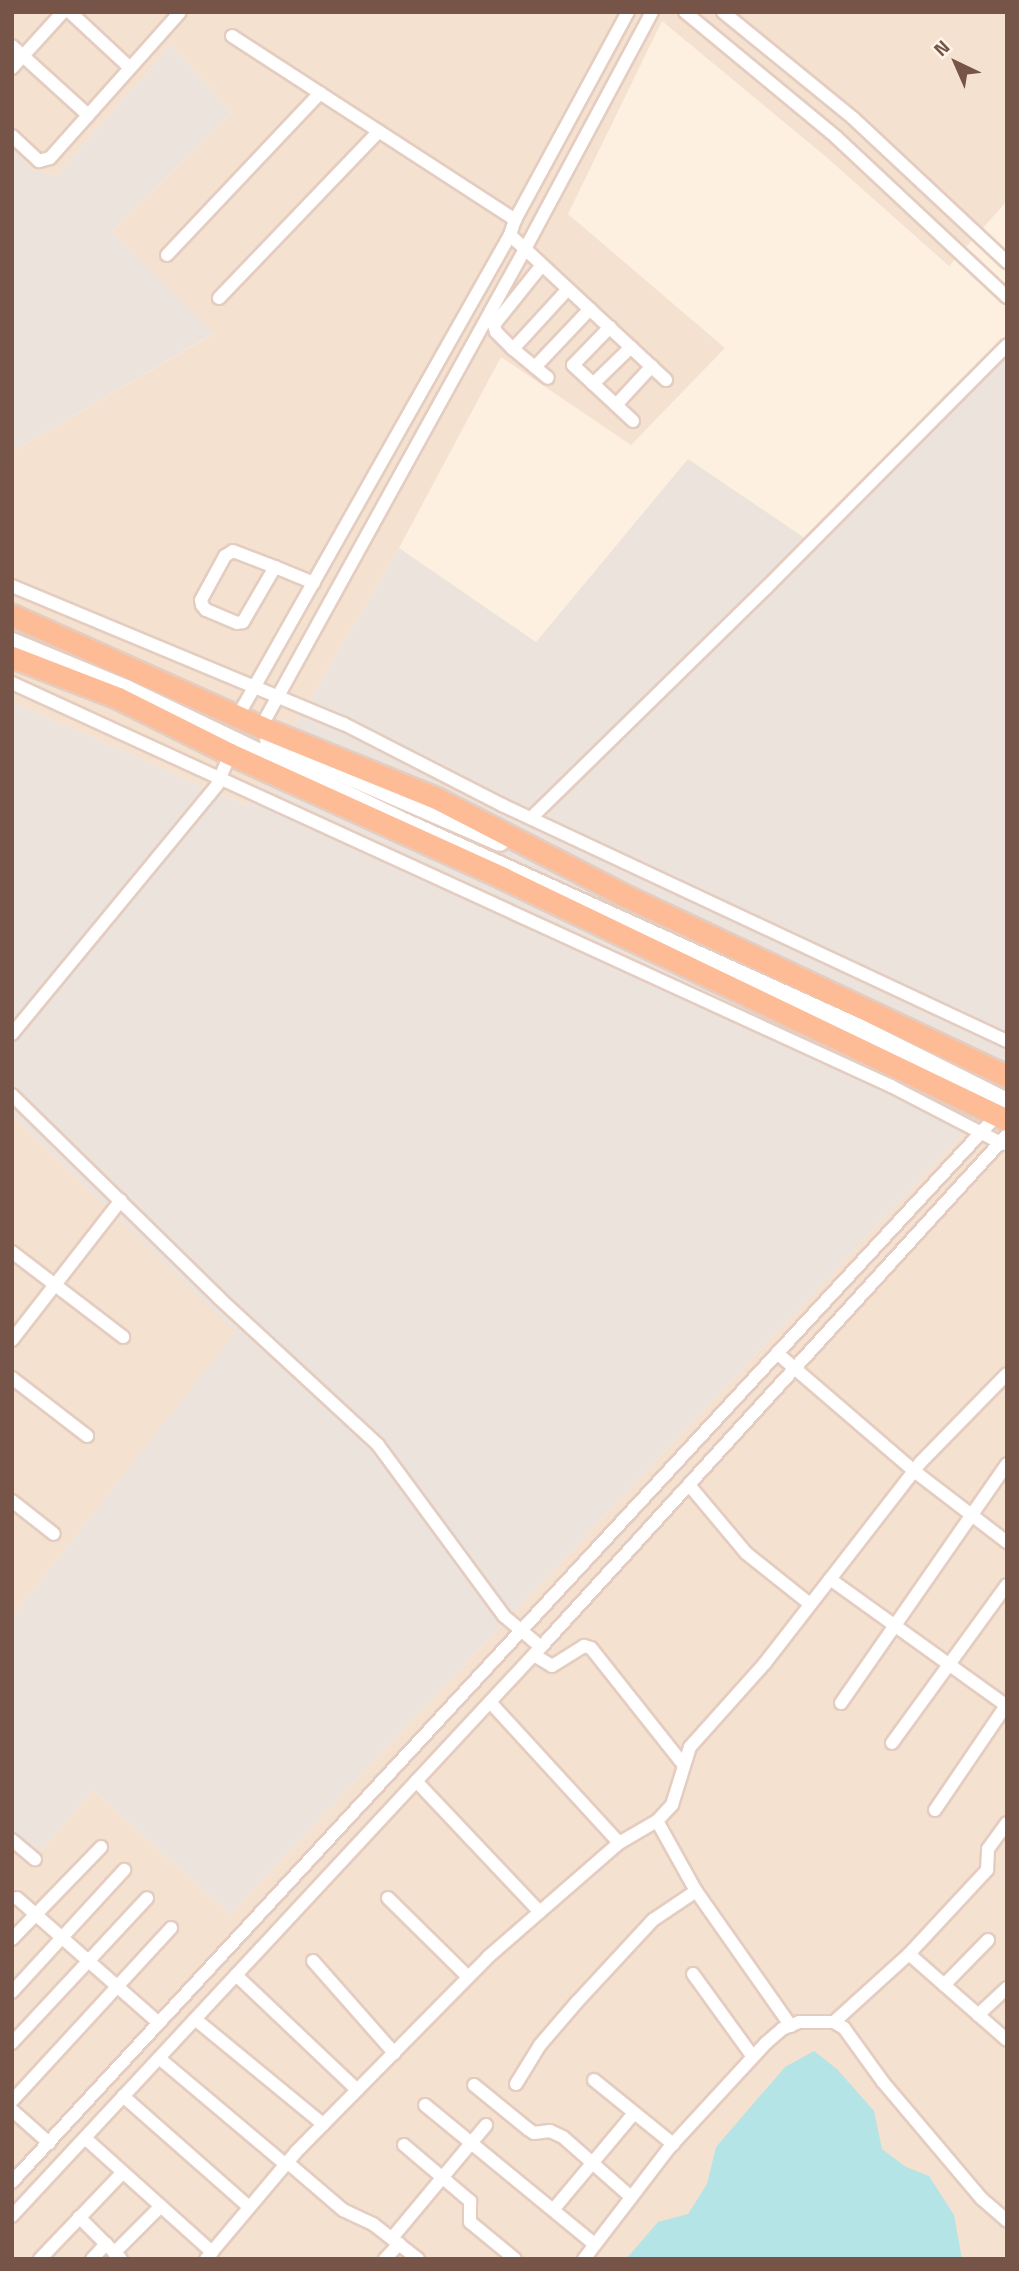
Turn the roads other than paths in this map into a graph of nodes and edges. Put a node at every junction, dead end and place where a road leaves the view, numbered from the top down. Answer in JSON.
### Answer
{"nodes":[{"id":1,"x":63,"y":12,"type":"edge"},
{"id":2,"x":70,"y":12,"type":"edge"},
{"id":3,"x":628,"y":12,"type":"edge"},
{"id":4,"x":652,"y":12,"type":"edge"},
{"id":5,"x":685,"y":12,"type":"edge"},
{"id":6,"x":723,"y":12,"type":"edge"},
{"id":7,"x":175,"y":14,"type":"edge"},
{"id":8,"x":232,"y":36,"type":"dead end"},
{"id":9,"x":12,"y":46,"type":"edge"},
{"id":10,"x":23,"y":56,"type":"junction"},
{"id":11,"x":12,"y":68,"type":"edge"},
{"id":12,"x":130,"y":68,"type":"junction"},
{"id":13,"x":802,"y":76,"type":"junction"},
{"id":14,"x":320,"y":93,"type":"junction"},
{"id":15,"x":786,"y":96,"type":"junction"},
{"id":16,"x":89,"y":115,"type":"junction"},
{"id":17,"x":379,"y":131,"type":"junction"},
{"id":18,"x":12,"y":136,"type":"edge"},
{"id":19,"x":515,"y":220,"type":"junction"},
{"id":20,"x":510,"y":235,"type":"junction"},
{"id":21,"x":525,"y":249,"type":"junction"},
{"id":22,"x":167,"y":255,"type":"dead end"},
{"id":23,"x":1007,"y":262,"type":"edge"},
{"id":24,"x":542,"y":265,"type":"junction"},
{"id":25,"x":568,"y":289,"type":"junction"},
{"id":26,"x":1007,"y":297,"type":"edge"},
{"id":27,"x":219,"y":298,"type":"dead end"},
{"id":28,"x":590,"y":309,"type":"junction"},
{"id":29,"x":610,"y":327,"type":"junction"},
{"id":30,"x":1007,"y":345,"type":"edge"},
{"id":31,"x":631,"y":347,"type":"junction"},
{"id":32,"x":513,"y":349,"type":"junction"},
{"id":33,"x":652,"y":366,"type":"junction"},
{"id":34,"x":535,"y":367,"type":"junction"},
{"id":35,"x":548,"y":378,"type":"dead end"},
{"id":36,"x":666,"y":380,"type":"dead end"},
{"id":37,"x":593,"y":384,"type":"junction"},
{"id":38,"x":616,"y":405,"type":"junction"},
{"id":39,"x":633,"y":421,"type":"dead end"},
{"id":40,"x":376,"y":474,"type":"junction"},
{"id":41,"x":396,"y":484,"type":"junction"},
{"id":42,"x":275,"y":567,"type":"junction"},
{"id":43,"x":314,"y":583,"type":"junction"},
{"id":44,"x":12,"y":586,"type":"edge"},
{"id":45,"x":12,"y":615,"type":"edge"},
{"id":46,"x":12,"y":630,"type":"edge"},
{"id":47,"x":12,"y":642,"type":"edge"},
{"id":48,"x":12,"y":657,"type":"edge"},
{"id":49,"x":12,"y":683,"type":"edge"},
{"id":50,"x":255,"y":686,"type":"junction"},
{"id":51,"x":279,"y":696,"type":"junction"},
{"id":52,"x":239,"y":714,"type":"junction"},
{"id":53,"x":261,"y":727,"type":"junction"},
{"id":54,"x":230,"y":754,"type":"junction"},
{"id":55,"x":220,"y":778,"type":"junction"},
{"id":56,"x":530,"y":818,"type":"junction"},
{"id":57,"x":12,"y":1034,"type":"edge"},
{"id":58,"x":1007,"y":1041,"type":"edge"},
{"id":59,"x":1007,"y":1076,"type":"edge"},
{"id":60,"x":1007,"y":1087,"type":"edge"},
{"id":61,"x":12,"y":1095,"type":"edge"},
{"id":62,"x":1004,"y":1110,"type":"edge"},
{"id":63,"x":979,"y":1133,"type":"junction"},
{"id":64,"x":1004,"y":1141,"type":"edge"},
{"id":65,"x":121,"y":1200,"type":"junction"},
{"id":66,"x":12,"y":1252,"type":"edge"},
{"id":67,"x":55,"y":1284,"type":"junction"},
{"id":68,"x":123,"y":1337,"type":"dead end"},
{"id":69,"x":12,"y":1340,"type":"edge"},
{"id":70,"x":777,"y":1353,"type":"junction"},
{"id":71,"x":795,"y":1369,"type":"junction"},
{"id":72,"x":1007,"y":1374,"type":"edge"},
{"id":73,"x":12,"y":1378,"type":"edge"},
{"id":74,"x":87,"y":1436,"type":"dead end"},
{"id":75,"x":1007,"y":1464,"type":"edge"},
{"id":76,"x":914,"y":1471,"type":"junction"},
{"id":77,"x":689,"y":1485,"type":"junction"},
{"id":78,"x":12,"y":1501,"type":"edge"},
{"id":79,"x":972,"y":1515,"type":"junction"},
{"id":80,"x":54,"y":1534,"type":"dead end"},
{"id":81,"x":1007,"y":1542,"type":"edge"},
{"id":82,"x":830,"y":1579,"type":"junction"},
{"id":83,"x":1007,"y":1585,"type":"edge"},
{"id":84,"x":810,"y":1604,"type":"junction"},
{"id":85,"x":893,"y":1624,"type":"junction"},
{"id":86,"x":521,"y":1630,"type":"junction"},
{"id":87,"x":537,"y":1651,"type":"junction"},
{"id":88,"x":949,"y":1665,"type":"junction"},
{"id":89,"x":490,"y":1702,"type":"junction"},
{"id":90,"x":841,"y":1703,"type":"dead end"},
{"id":91,"x":1007,"y":1705,"type":"edge"},
{"id":92,"x":892,"y":1743,"type":"dead end"},
{"id":93,"x":682,"y":1764,"type":"junction"},
{"id":94,"x":416,"y":1781,"type":"junction"},
{"id":95,"x":935,"y":1810,"type":"dead end"},
{"id":96,"x":657,"y":1821,"type":"junction"},
{"id":97,"x":1006,"y":1825,"type":"edge"},
{"id":98,"x":12,"y":1840,"type":"edge"},
{"id":99,"x":619,"y":1843,"type":"junction"},
{"id":100,"x":101,"y":1847,"type":"dead end"},
{"id":101,"x":35,"y":1859,"type":"dead end"},
{"id":102,"x":124,"y":1870,"type":"dead end"},
{"id":103,"x":696,"y":1891,"type":"junction"},
{"id":104,"x":16,"y":1898,"type":"dead end"},
{"id":105,"x":147,"y":1898,"type":"dead end"},
{"id":106,"x":388,"y":1898,"type":"dead end"},
{"id":107,"x":540,"y":1912,"type":"junction"},
{"id":108,"x":35,"y":1915,"type":"junction"},
{"id":109,"x":171,"y":1928,"type":"dead end"},
{"id":110,"x":60,"y":1938,"type":"junction"},
{"id":111,"x":12,"y":1939,"type":"edge"},
{"id":112,"x":988,"y":1940,"type":"dead end"},
{"id":113,"x":909,"y":1954,"type":"junction"},
{"id":114,"x":87,"y":1961,"type":"junction"},
{"id":115,"x":313,"y":1961,"type":"dead end"},
{"id":116,"x":693,"y":1974,"type":"dead end"},
{"id":117,"x":236,"y":1975,"type":"junction"},
{"id":118,"x":468,"y":1977,"type":"junction"},
{"id":119,"x":944,"y":1985,"type":"junction"},
{"id":120,"x":117,"y":1987,"type":"junction"},
{"id":121,"x":1007,"y":1989,"type":"edge"},
{"id":122,"x":12,"y":1992,"type":"edge"},
{"id":123,"x":978,"y":2015,"type":"junction"},
{"id":124,"x":195,"y":2019,"type":"junction"},
{"id":125,"x":834,"y":2022,"type":"junction"},
{"id":126,"x":159,"y":2023,"type":"junction"},
{"id":127,"x":790,"y":2026,"type":"junction"},
{"id":128,"x":1003,"y":2032,"type":"edge"},
{"id":129,"x":12,"y":2043,"type":"edge"},
{"id":130,"x":394,"y":2053,"type":"junction"},
{"id":131,"x":753,"y":2057,"type":"junction"},
{"id":132,"x":159,"y":2058,"type":"junction"},
{"id":133,"x":594,"y":2080,"type":"dead end"},
{"id":134,"x":516,"y":2084,"type":"dead end"},
{"id":135,"x":474,"y":2085,"type":"dead end"},
{"id":136,"x":357,"y":2090,"type":"junction"},
{"id":137,"x":123,"y":2096,"type":"junction"},
{"id":138,"x":12,"y":2101,"type":"edge"},
{"id":139,"x":425,"y":2105,"type":"dead end"},
{"id":140,"x":12,"y":2110,"type":"edge"},
{"id":141,"x":634,"y":2113,"type":"junction"},
{"id":142,"x":323,"y":2124,"type":"junction"},
{"id":143,"x":486,"y":2126,"type":"dead end"},
{"id":144,"x":85,"y":2138,"type":"junction"},
{"id":145,"x":49,"y":2143,"type":"junction"},
{"id":146,"x":471,"y":2144,"type":"junction"},
{"id":147,"x":673,"y":2144,"type":"junction"},
{"id":148,"x":404,"y":2145,"type":"dead end"},
{"id":149,"x":37,"y":2156,"type":"junction"},
{"id":150,"x":286,"y":2163,"type":"junction"},
{"id":151,"x":592,"y":2164,"type":"junction"},
{"id":152,"x":53,"y":2172,"type":"junction"},
{"id":153,"x":123,"y":2172,"type":"junction"},
{"id":154,"x":443,"y":2178,"type":"junction"},
{"id":155,"x":12,"y":2182,"type":"edge"},
{"id":156,"x":631,"y":2197,"type":"junction"},
{"id":157,"x":161,"y":2206,"type":"junction"},
{"id":158,"x":249,"y":2207,"type":"junction"},
{"id":159,"x":553,"y":2210,"type":"junction"},
{"id":160,"x":12,"y":2216,"type":"edge"},
{"id":161,"x":79,"y":2217,"type":"junction"},
{"id":162,"x":1007,"y":2221,"type":"edge"},
{"id":163,"x":395,"y":2241,"type":"junction"},
{"id":164,"x":594,"y":2244,"type":"junction"},
{"id":165,"x":114,"y":2252,"type":"edge"},
{"id":166,"x":209,"y":2255,"type":"edge"},
{"id":167,"x":40,"y":2258,"type":"edge"},
{"id":168,"x":92,"y":2259,"type":"edge"},
{"id":169,"x":385,"y":2259,"type":"edge"},
{"id":170,"x":418,"y":2259,"type":"edge"},
{"id":171,"x":515,"y":2259,"type":"edge"},
{"id":172,"x":584,"y":2259,"type":"edge"}],
"edges":[{"from":1,"to":10,"type":"street"},
{"from":2,"to":12,"type":"street"},
{"from":3,"to":19,"type":"street"},
{"from":4,"to":21,"type":"street"},
{"from":5,"to":15,"type":"street"},
{"from":6,"to":13,"type":"street"},
{"from":7,"to":12,"type":"street"},
{"from":8,"to":14,"type":"street"},
{"from":9,"to":10,"type":"street"},
{"from":10,"to":11,"type":"street"},
{"from":10,"to":16,"type":"street"},
{"from":12,"to":16,"type":"street"},
{"from":13,"to":15,"type":"street"},
{"from":13,"to":23,"type":"street"},
{"from":14,"to":17,"type":"street"},
{"from":14,"to":22,"type":"street"},
{"from":15,"to":26,"type":"street"},
{"from":16,"to":18,"type":"street"},
{"from":17,"to":19,"type":"street"},
{"from":17,"to":27,"type":"street"},
{"from":19,"to":20,"type":"street"},
{"from":20,"to":21,"type":"street"},
{"from":20,"to":40,"type":"street"},
{"from":21,"to":24,"type":"street"},
{"from":21,"to":41,"type":"street"},
{"from":24,"to":25,"type":"street"},
{"from":24,"to":32,"type":"street"},
{"from":25,"to":28,"type":"street"},
{"from":25,"to":32,"type":"street"},
{"from":28,"to":29,"type":"street"},
{"from":28,"to":34,"type":"street"},
{"from":29,"to":31,"type":"street"},
{"from":29,"to":37,"type":"street"},
{"from":30,"to":56,"type":"street"},
{"from":31,"to":33,"type":"street"},
{"from":31,"to":37,"type":"street"},
{"from":32,"to":34,"type":"street"},
{"from":33,"to":36,"type":"street"},
{"from":33,"to":38,"type":"street"},
{"from":34,"to":35,"type":"street"},
{"from":37,"to":38,"type":"street"},
{"from":38,"to":39,"type":"street"},
{"from":40,"to":41,"type":"street"},
{"from":40,"to":43,"type":"street"},
{"from":41,"to":51,"type":"street"},
{"from":42,"to":42,"type":"street"},
{"from":42,"to":43,"type":"street"},
{"from":43,"to":50,"type":"street"},
{"from":44,"to":50,"type":"street"},
{"from":45,"to":52,"type":"highway"},
{"from":46,"to":60,"type":"main road"},
{"from":47,"to":62,"type":"main road"},
{"from":48,"to":54,"type":"highway"},
{"from":49,"to":55,"type":"street"},
{"from":50,"to":51,"type":"street"},
{"from":50,"to":52,"type":"street"},
{"from":51,"to":53,"type":"street"},
{"from":51,"to":56,"type":"street"},
{"from":52,"to":53,"type":"highway"},
{"from":53,"to":59,"type":"highway"},
{"from":54,"to":55,"type":"street"},
{"from":54,"to":62,"type":"highway"},
{"from":55,"to":57,"type":"street"},
{"from":55,"to":63,"type":"street"},
{"from":56,"to":58,"type":"street"},
{"from":61,"to":65,"type":"street"},
{"from":62,"to":63,"type":"street"},
{"from":63,"to":64,"type":"street"},
{"from":63,"to":70,"type":"street"},
{"from":64,"to":71,"type":"street"},
{"from":65,"to":67,"type":"street"},
{"from":65,"to":86,"type":"street"},
{"from":66,"to":67,"type":"street"},
{"from":67,"to":68,"type":"street"},
{"from":67,"to":69,"type":"street"},
{"from":70,"to":71,"type":"street"},
{"from":70,"to":86,"type":"street"},
{"from":71,"to":76,"type":"street"},
{"from":71,"to":77,"type":"street"},
{"from":72,"to":76,"type":"street"},
{"from":73,"to":74,"type":"street"},
{"from":75,"to":79,"type":"street"},
{"from":76,"to":79,"type":"street"},
{"from":76,"to":82,"type":"street"},
{"from":77,"to":84,"type":"street"},
{"from":77,"to":87,"type":"street"},
{"from":78,"to":80,"type":"street"},
{"from":79,"to":81,"type":"street"},
{"from":79,"to":85,"type":"street"},
{"from":82,"to":84,"type":"street"},
{"from":82,"to":85,"type":"street"},
{"from":83,"to":88,"type":"street"},
{"from":84,"to":93,"type":"street"},
{"from":85,"to":88,"type":"street"},
{"from":85,"to":90,"type":"street"},
{"from":86,"to":87,"type":"street"},
{"from":86,"to":126,"type":"street"},
{"from":87,"to":89,"type":"street"},
{"from":87,"to":93,"type":"street"},
{"from":88,"to":91,"type":"street"},
{"from":88,"to":92,"type":"street"},
{"from":89,"to":94,"type":"street"},
{"from":89,"to":99,"type":"street"},
{"from":91,"to":95,"type":"street"},
{"from":93,"to":96,"type":"street"},
{"from":94,"to":107,"type":"street"},
{"from":94,"to":117,"type":"street"},
{"from":96,"to":99,"type":"street"},
{"from":96,"to":103,"type":"street"},
{"from":97,"to":113,"type":"street"},
{"from":98,"to":101,"type":"street"},
{"from":99,"to":107,"type":"street"},
{"from":100,"to":108,"type":"street"},
{"from":102,"to":110,"type":"street"},
{"from":103,"to":127,"type":"street"},
{"from":103,"to":134,"type":"street"},
{"from":104,"to":108,"type":"street"},
{"from":105,"to":114,"type":"street"},
{"from":106,"to":118,"type":"street"},
{"from":107,"to":118,"type":"street"},
{"from":108,"to":110,"type":"street"},
{"from":108,"to":111,"type":"street"},
{"from":109,"to":120,"type":"street"},
{"from":110,"to":114,"type":"street"},
{"from":110,"to":122,"type":"street"},
{"from":112,"to":119,"type":"street"},
{"from":113,"to":119,"type":"street"},
{"from":113,"to":125,"type":"street"},
{"from":114,"to":120,"type":"street"},
{"from":114,"to":129,"type":"street"},
{"from":115,"to":130,"type":"street"},
{"from":116,"to":131,"type":"street"},
{"from":117,"to":124,"type":"street"},
{"from":117,"to":136,"type":"street"},
{"from":118,"to":130,"type":"street"},
{"from":119,"to":123,"type":"street"},
{"from":120,"to":126,"type":"street"},
{"from":120,"to":138,"type":"street"},
{"from":121,"to":123,"type":"street"},
{"from":123,"to":128,"type":"street"},
{"from":124,"to":132,"type":"street"},
{"from":124,"to":142,"type":"street"},
{"from":125,"to":127,"type":"street"},
{"from":125,"to":162,"type":"street"},
{"from":126,"to":145,"type":"street"},
{"from":127,"to":131,"type":"street"},
{"from":130,"to":136,"type":"street"},
{"from":131,"to":147,"type":"street"},
{"from":132,"to":137,"type":"street"},
{"from":132,"to":150,"type":"street"},
{"from":133,"to":141,"type":"street"},
{"from":135,"to":151,"type":"street"},
{"from":136,"to":142,"type":"street"},
{"from":137,"to":144,"type":"street"},
{"from":137,"to":158,"type":"street"},
{"from":139,"to":146,"type":"street"},
{"from":140,"to":145,"type":"street"},
{"from":141,"to":147,"type":"street"},
{"from":141,"to":151,"type":"street"},
{"from":142,"to":150,"type":"street"},
{"from":143,"to":146,"type":"street"},
{"from":144,"to":152,"type":"street"},
{"from":144,"to":153,"type":"street"},
{"from":145,"to":149,"type":"street"},
{"from":146,"to":154,"type":"street"},
{"from":146,"to":159,"type":"street"},
{"from":147,"to":156,"type":"street"},
{"from":148,"to":154,"type":"street"},
{"from":149,"to":152,"type":"street"},
{"from":149,"to":155,"type":"street"},
{"from":150,"to":158,"type":"street"},
{"from":150,"to":163,"type":"street"},
{"from":151,"to":156,"type":"street"},
{"from":151,"to":159,"type":"street"},
{"from":152,"to":160,"type":"street"},
{"from":153,"to":157,"type":"street"},
{"from":153,"to":161,"type":"street"},
{"from":154,"to":163,"type":"street"},
{"from":154,"to":171,"type":"street"},
{"from":156,"to":164,"type":"street"},
{"from":157,"to":165,"type":"street"},
{"from":157,"to":166,"type":"street"},
{"from":158,"to":166,"type":"street"},
{"from":159,"to":164,"type":"street"},
{"from":161,"to":165,"type":"street"},
{"from":161,"to":167,"type":"street"},
{"from":163,"to":169,"type":"street"},
{"from":163,"to":170,"type":"street"},
{"from":164,"to":172,"type":"street"},
{"from":165,"to":168,"type":"street"}]}
